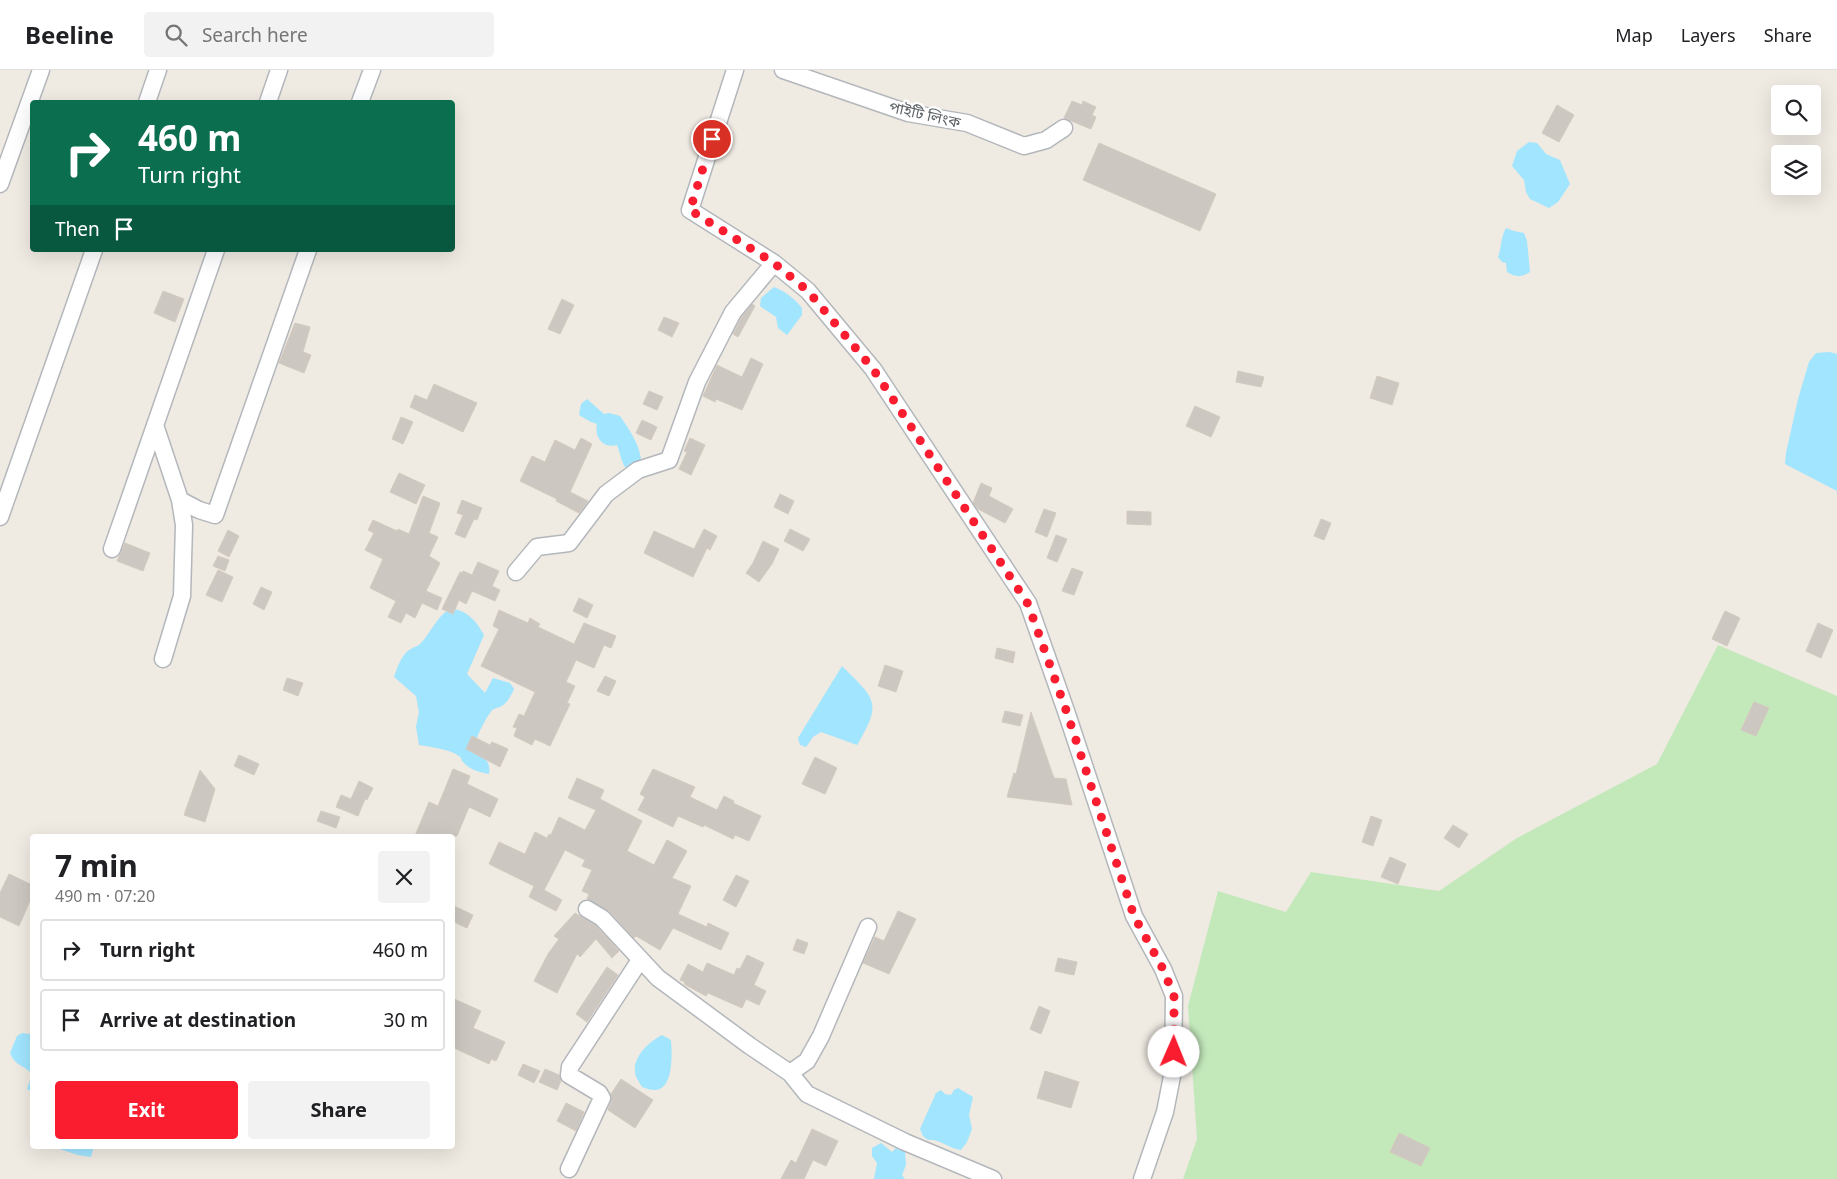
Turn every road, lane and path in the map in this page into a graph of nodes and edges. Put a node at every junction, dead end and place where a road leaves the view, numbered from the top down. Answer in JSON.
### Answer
{"nodes":[{"id":1,"x":41,"y":70,"type":"edge"},
{"id":2,"x":158,"y":70,"type":"edge"},
{"id":3,"x":279,"y":70,"type":"edge"},
{"id":4,"x":372,"y":70,"type":"edge"},
{"id":5,"x":735,"y":70,"type":"edge"},
{"id":6,"x":784,"y":70,"type":"edge"},
{"id":7,"x":30,"y":100,"type":"edge"},
{"id":8,"x":148,"y":100,"type":"edge"},
{"id":9,"x":269,"y":100,"type":"edge"},
{"id":10,"x":361,"y":100,"type":"edge"},
{"id":11,"x":30,"y":101,"type":"edge"},
{"id":12,"x":1064,"y":128,"type":"dead end"},
{"id":13,"x":0,"y":184,"type":"edge"},
{"id":14,"x":93,"y":252,"type":"edge"},
{"id":15,"x":215,"y":252,"type":"edge"},
{"id":16,"x":307,"y":252,"type":"edge"},
{"id":17,"x":774,"y":263,"type":"junction"},
{"id":18,"x":155,"y":425,"type":"junction"},
{"id":19,"x":180,"y":500,"type":"junction"},
{"id":20,"x":0,"y":517,"type":"edge"},
{"id":21,"x":112,"y":549,"type":"dead end"},
{"id":22,"x":516,"y":572,"type":"dead end"},
{"id":23,"x":164,"y":659,"type":"dead end"},
{"id":24,"x":587,"y":908,"type":"dead end"},
{"id":25,"x":868,"y":927,"type":"dead end"},
{"id":26,"x":640,"y":960,"type":"junction"},
{"id":27,"x":790,"y":1073,"type":"junction"},
{"id":28,"x":569,"y":1169,"type":"dead end"},
{"id":29,"x":993,"y":1179,"type":"edge"},
{"id":30,"x":1142,"y":1179,"type":"edge"}],
"edges":[{"from":1,"to":7,"type":"street"},
{"from":2,"to":8,"type":"street"},
{"from":3,"to":9,"type":"street"},
{"from":4,"to":10,"type":"street"},
{"from":5,"to":17,"type":"street"},
{"from":6,"to":12,"type":"street","name":"পাইটি লিংক"},
{"from":11,"to":13,"type":"street"},
{"from":14,"to":20,"type":"street"},
{"from":15,"to":18,"type":"street"},
{"from":16,"to":19,"type":"street"},
{"from":17,"to":22,"type":"street"},
{"from":17,"to":30,"type":"street"},
{"from":18,"to":19,"type":"street"},
{"from":18,"to":21,"type":"street"},
{"from":19,"to":23,"type":"street"},
{"from":24,"to":26,"type":"street"},
{"from":25,"to":27,"type":"street"},
{"from":26,"to":27,"type":"street"},
{"from":26,"to":28,"type":"street"},
{"from":27,"to":29,"type":"street"}]}
